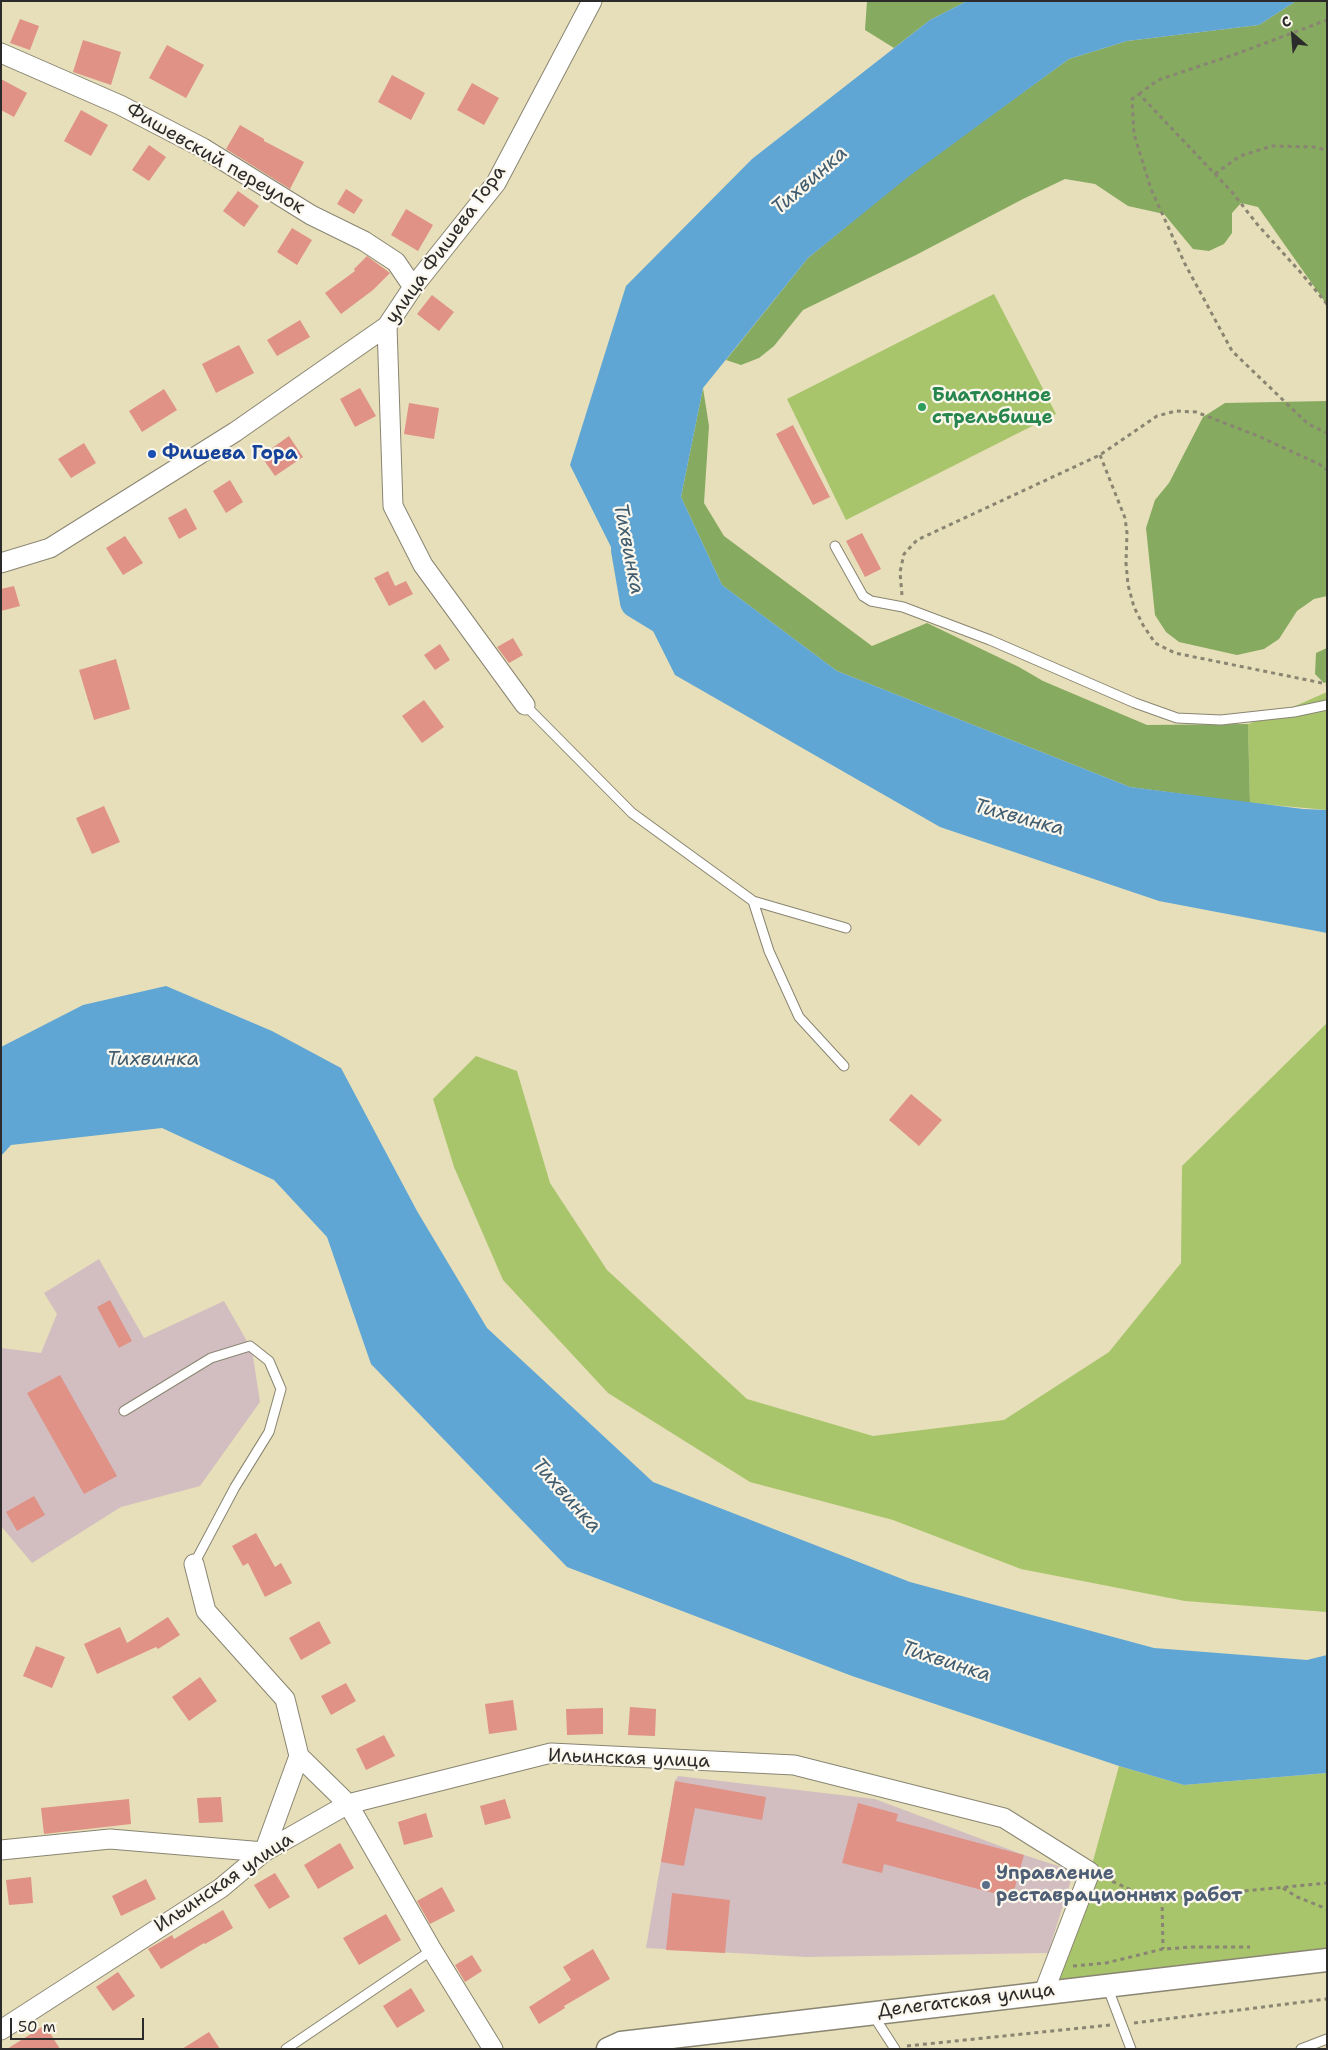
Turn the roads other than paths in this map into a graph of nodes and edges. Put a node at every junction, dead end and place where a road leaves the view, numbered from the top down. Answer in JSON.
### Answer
{"nodes":[{"id":1,"x":592,"y":1,"type":"edge"},
{"id":2,"x":1,"y":53,"type":"edge"},
{"id":3,"x":413,"y":287,"type":"junction"},
{"id":4,"x":387,"y":326,"type":"junction"},
{"id":5,"x":835,"y":546,"type":"dead end"},
{"id":6,"x":1,"y":563,"type":"edge"},
{"id":7,"x":524,"y":705,"type":"joint"},
{"id":8,"x":1327,"y":705,"type":"edge"},
{"id":9,"x":753,"y":901,"type":"junction"},
{"id":10,"x":846,"y":928,"type":"dead end"},
{"id":11,"x":844,"y":1066,"type":"dead end"},
{"id":12,"x":124,"y":1410,"type":"dead end"},
{"id":13,"x":194,"y":1564,"type":"joint"},
{"id":14,"x":299,"y":1756,"type":"junction"},
{"id":15,"x":348,"y":1804,"type":"junction"},
{"id":16,"x":1,"y":1850,"type":"edge"},
{"id":17,"x":264,"y":1852,"type":"junction"},
{"id":18,"x":432,"y":1950,"type":"junction"},
{"id":19,"x":1327,"y":1960,"type":"edge"},
{"id":20,"x":1107,"y":1984,"type":"junction"},
{"id":21,"x":1044,"y":1992,"type":"junction"},
{"id":22,"x":872,"y":2012,"type":"junction"},
{"id":23,"x":1,"y":2030,"type":"edge"},
{"id":24,"x":1327,"y":2039,"type":"edge"},
{"id":25,"x":895,"y":2048,"type":"edge"},
{"id":26,"x":286,"y":2049,"type":"edge"},
{"id":27,"x":494,"y":2049,"type":"edge"},
{"id":28,"x":608,"y":2049,"type":"edge"},
{"id":29,"x":1131,"y":2049,"type":"edge"},
{"id":30,"x":1301,"y":2049,"type":"edge"}],
"edges":[{"from":1,"to":3,"type":"street","name":"улица Фишева Гора"},
{"from":2,"to":3,"type":"street","name":"Фишевский переулок"},
{"from":3,"to":4,"type":"street","name":"улица Фишева Гора"},
{"from":4,"to":6,"type":"street","name":"улица Фишева Гора"},
{"from":4,"to":7,"type":"street"},
{"from":5,"to":8,"type":"lane"},
{"from":7,"to":9,"type":"lane"},
{"from":9,"to":10,"type":"lane"},
{"from":9,"to":11,"type":"lane"},
{"from":12,"to":13,"type":"lane"},
{"from":13,"to":14,"type":"street"},
{"from":14,"to":15,"type":"street"},
{"from":14,"to":17,"type":"street"},
{"from":15,"to":17,"type":"street","name":"Ильинская улица"},
{"from":15,"to":18,"type":"street"},
{"from":15,"to":21,"type":"street","name":"Ильинская улица"},
{"from":16,"to":17,"type":"street"},
{"from":17,"to":23,"type":"street","name":"Ильинская улица"},
{"from":18,"to":26,"type":"lane"},
{"from":18,"to":27,"type":"street"},
{"from":19,"to":20,"type":"street","name":"Делегатская улица"},
{"from":20,"to":21,"type":"street","name":"Делегатская улица"},
{"from":20,"to":29,"type":"lane"},
{"from":21,"to":22,"type":"street","name":"Делегатская улица"},
{"from":22,"to":25,"type":"lane"},
{"from":22,"to":28,"type":"street","name":"Делегатская улица"},
{"from":24,"to":30,"type":"lane"}]}
